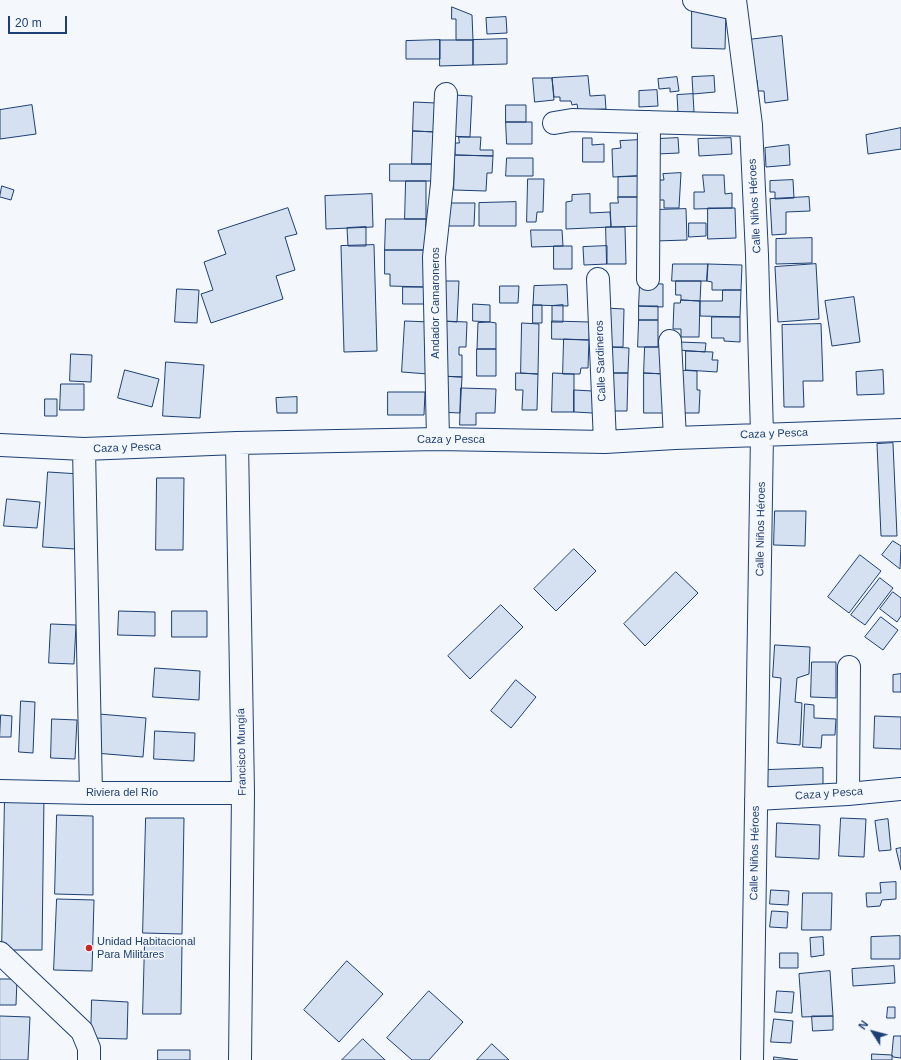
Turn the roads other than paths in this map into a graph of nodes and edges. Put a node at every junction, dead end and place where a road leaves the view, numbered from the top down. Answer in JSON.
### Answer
{"nodes":[{"id":1,"x":694,"y":0,"type":"edge"},
{"id":2,"x":735,"y":5,"type":"edge"},
{"id":3,"x":446,"y":94,"type":"dead end"},
{"id":4,"x":649,"y":122,"type":"junction"},
{"id":5,"x":554,"y":123,"type":"dead end"},
{"id":6,"x":751,"y":125,"type":"junction"},
{"id":7,"x":598,"y":279,"type":"dead end"},
{"id":8,"x":648,"y":279,"type":"dead end"},
{"id":9,"x":670,"y":341,"type":"dead end"},
{"id":10,"x":901,"y":430,"type":"edge"},
{"id":11,"x":762,"y":434,"type":"junction"},
{"id":12,"x":675,"y":438,"type":"junction"},
{"id":13,"x":438,"y":439,"type":"junction"},
{"id":14,"x":605,"y":442,"type":"junction"},
{"id":15,"x":237,"y":443,"type":"junction"},
{"id":16,"x":0,"y":445,"type":"edge"},
{"id":17,"x":84,"y":449,"type":"junction"},
{"id":18,"x":849,"y":667,"type":"dead end"},
{"id":19,"x":901,"y":788,"type":"edge"},
{"id":20,"x":0,"y":791,"type":"edge"},
{"id":21,"x":243,"y":792,"type":"junction"},
{"id":22,"x":91,"y":793,"type":"junction"},
{"id":23,"x":848,"y":794,"type":"junction"},
{"id":24,"x":756,"y":799,"type":"junction"},
{"id":25,"x":0,"y":953,"type":"edge"},
{"id":26,"x":89,"y":1060,"type":"edge"},
{"id":27,"x":240,"y":1060,"type":"edge"},
{"id":28,"x":752,"y":1060,"type":"edge"}],
"edges":[{"from":1,"to":2,"type":"street"},
{"from":2,"to":6,"type":"street","name":"Calle Niños Héroes"},
{"from":3,"to":13,"type":"street","name":"Andador Camaroneros"},
{"from":4,"to":5,"type":"street"},
{"from":4,"to":6,"type":"street"},
{"from":4,"to":8,"type":"street"},
{"from":6,"to":11,"type":"street","name":"Calle Niños Héroes"},
{"from":7,"to":14,"type":"street","name":"Calle Sardineros"},
{"from":9,"to":12,"type":"street"},
{"from":10,"to":11,"type":"street","name":"Caza y Pesca"},
{"from":11,"to":12,"type":"street","name":"Caza y Pesca"},
{"from":11,"to":24,"type":"street","name":"Calle Niños Héroes"},
{"from":12,"to":14,"type":"street","name":"Caza y Pesca"},
{"from":13,"to":14,"type":"street","name":"Caza y Pesca"},
{"from":13,"to":15,"type":"street","name":"Caza y Pesca"},
{"from":15,"to":17,"type":"street","name":"Caza y Pesca"},
{"from":15,"to":21,"type":"street","name":"Francisco Mungía"},
{"from":16,"to":17,"type":"street","name":"Caza y Pesca"},
{"from":17,"to":22,"type":"street"},
{"from":18,"to":23,"type":"street"},
{"from":19,"to":23,"type":"street","name":"Caza y Pesca"},
{"from":20,"to":22,"type":"street","name":"Riviera del Río"},
{"from":21,"to":22,"type":"street","name":"Riviera del Río"},
{"from":21,"to":27,"type":"street","name":"Francisco Mungía"},
{"from":23,"to":24,"type":"street","name":"Caza y Pesca"},
{"from":24,"to":28,"type":"street","name":"Calle Niños Héroes"},
{"from":25,"to":26,"type":"street"}]}
